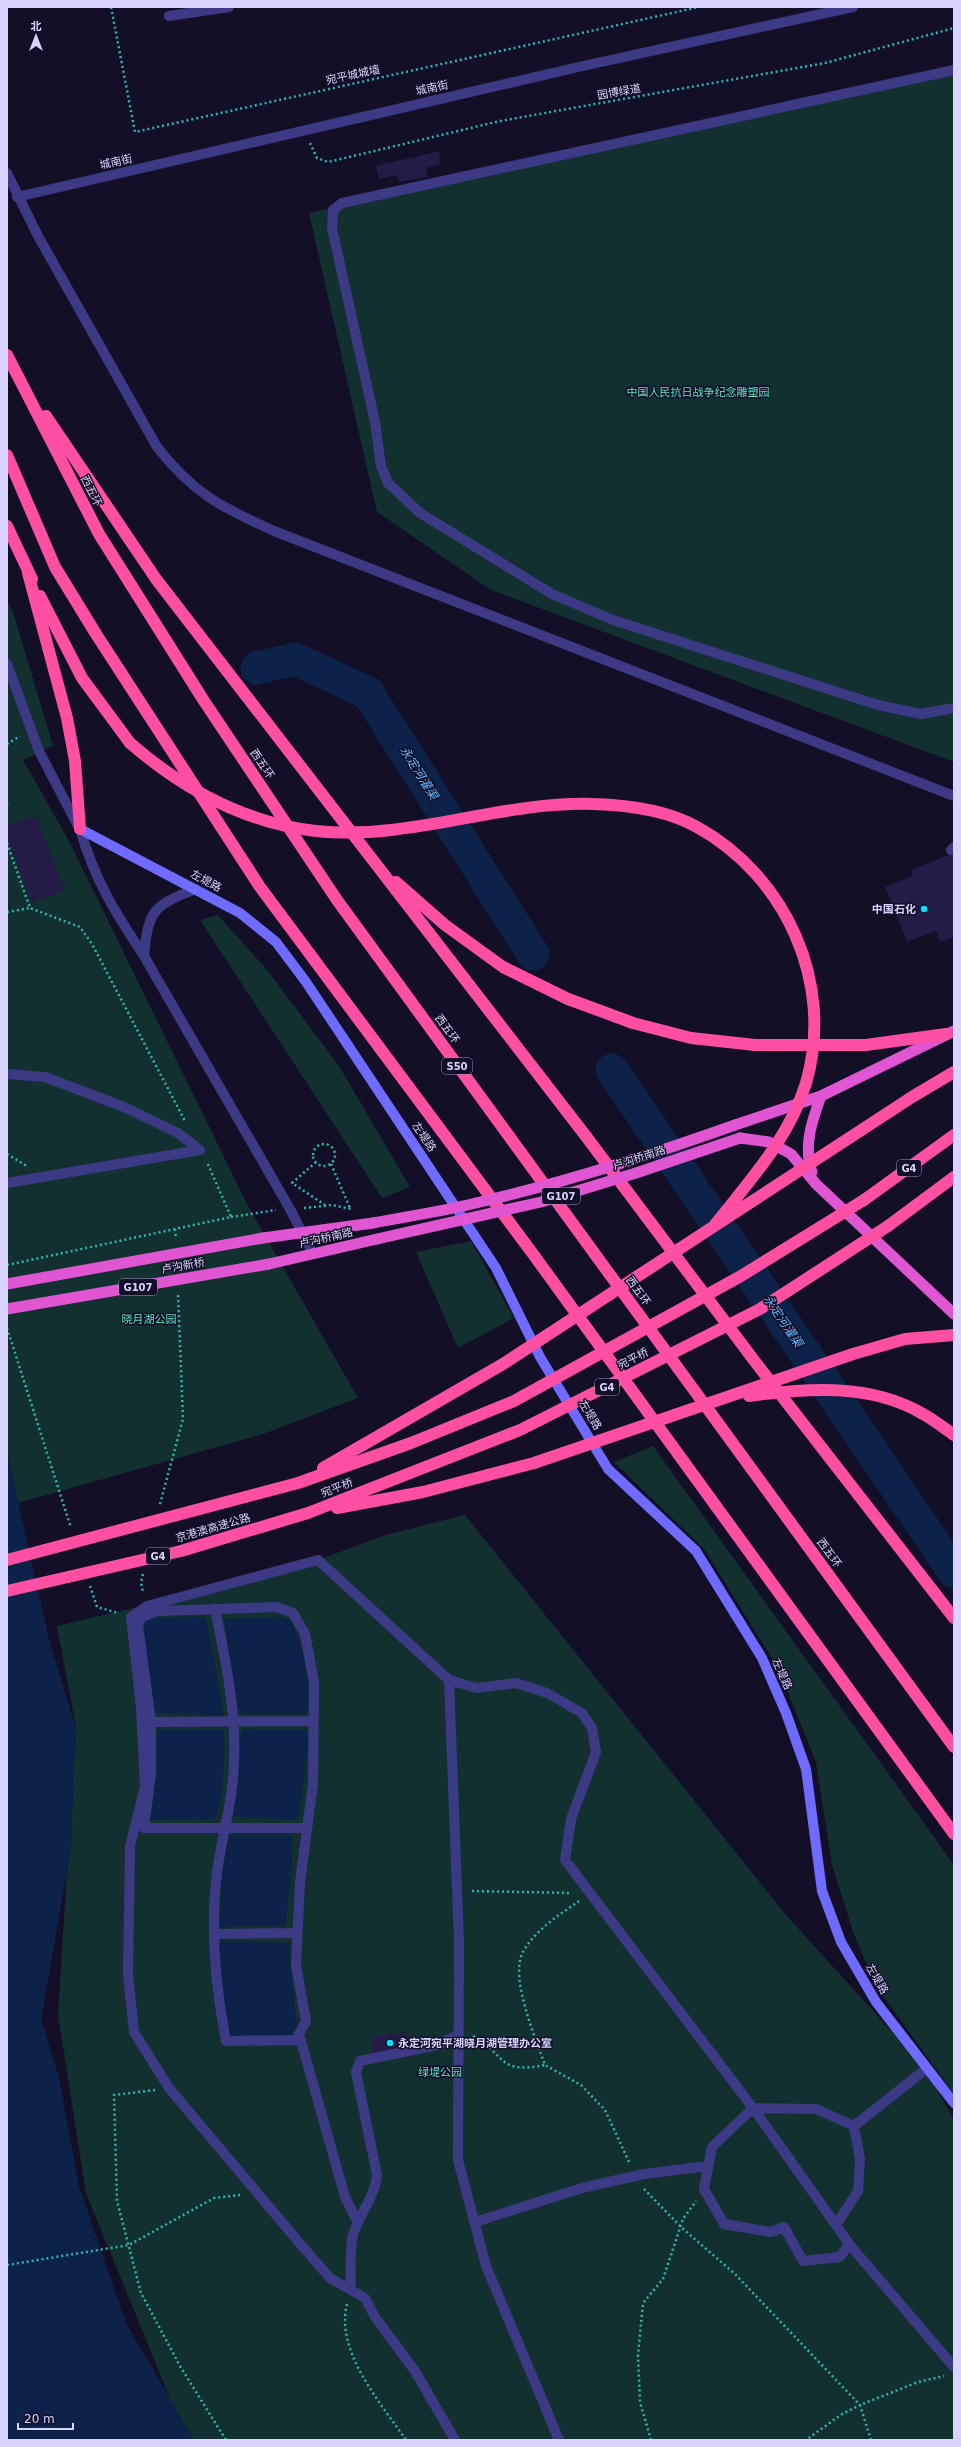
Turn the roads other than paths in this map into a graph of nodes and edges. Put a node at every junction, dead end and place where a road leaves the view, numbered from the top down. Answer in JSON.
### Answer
{"nodes":[{"id":1,"x":229,"y":7,"type":"edge"},
{"id":2,"x":853,"y":7,"type":"edge"},
{"id":3,"x":169,"y":16,"type":"dead end"},
{"id":4,"x":954,"y":70,"type":"edge"},
{"id":5,"x":7,"y":173,"type":"edge"},
{"id":6,"x":17,"y":197,"type":"junction"},
{"id":7,"x":9,"y":359,"type":"edge"},
{"id":8,"x":7,"y":455,"type":"edge"},
{"id":9,"x":7,"y":526,"type":"edge"},
{"id":10,"x":28,"y":572,"type":"junction"},
{"id":11,"x":7,"y":664,"type":"edge"},
{"id":12,"x":954,"y":708,"type":"edge"},
{"id":13,"x":954,"y":796,"type":"edge"},
{"id":14,"x":80,"y":829,"type":"junction"},
{"id":15,"x":374,"y":862,"type":"junction"},
{"id":16,"x":196,"y":889,"type":"junction"},
{"id":17,"x":144,"y":956,"type":"junction"},
{"id":18,"x":950,"y":1032,"type":"edge"},
{"id":19,"x":954,"y":1072,"type":"edge"},
{"id":20,"x":7,"y":1074,"type":"edge"},
{"id":21,"x":821,"y":1096,"type":"junction"},
{"id":22,"x":954,"y":1135,"type":"edge"},
{"id":23,"x":954,"y":1177,"type":"edge"},
{"id":24,"x":7,"y":1183,"type":"edge"},
{"id":25,"x":816,"y":1184,"type":"junction"},
{"id":26,"x":714,"y":1226,"type":"junction"},
{"id":27,"x":302,"y":1233,"type":"junction"},
{"id":28,"x":263,"y":1238,"type":"joint"},
{"id":29,"x":313,"y":1254,"type":"junction"},
{"id":30,"x":269,"y":1264,"type":"joint"},
{"id":31,"x":7,"y":1284,"type":"edge"},
{"id":32,"x":7,"y":1310,"type":"edge"},
{"id":33,"x":954,"y":1314,"type":"edge"},
{"id":34,"x":954,"y":1335,"type":"edge"},
{"id":35,"x":722,"y":1400,"type":"junction"},
{"id":36,"x":954,"y":1435,"type":"edge"},
{"id":37,"x":298,"y":1483,"type":"junction"},
{"id":38,"x":308,"y":1514,"type":"junction"},
{"id":39,"x":7,"y":1560,"type":"edge"},
{"id":40,"x":7,"y":1591,"type":"edge"},
{"id":41,"x":215,"y":1609,"type":"junction"},
{"id":42,"x":954,"y":1618,"type":"edge"},
{"id":43,"x":449,"y":1680,"type":"junction"},
{"id":44,"x":234,"y":1721,"type":"junction"},
{"id":45,"x":314,"y":1721,"type":"junction"},
{"id":46,"x":151,"y":1722,"type":"junction"},
{"id":47,"x":954,"y":1747,"type":"edge"},
{"id":48,"x":225,"y":1828,"type":"junction"},
{"id":49,"x":306,"y":1828,"type":"junction"},
{"id":50,"x":954,"y":1834,"type":"edge"},
{"id":51,"x":297,"y":1933,"type":"junction"},
{"id":52,"x":214,"y":1934,"type":"junction"},
{"id":53,"x":459,"y":2034,"type":"junction"},
{"id":54,"x":301,"y":2040,"type":"junction"},
{"id":55,"x":926,"y":2069,"type":"junction"},
{"id":56,"x":954,"y":2103,"type":"edge"},
{"id":57,"x":753,"y":2108,"type":"junction"},
{"id":58,"x":854,"y":2126,"type":"junction"},
{"id":59,"x":708,"y":2166,"type":"junction"},
{"id":60,"x":475,"y":2222,"type":"junction"},
{"id":61,"x":358,"y":2223,"type":"junction"},
{"id":62,"x":836,"y":2225,"type":"junction"},
{"id":63,"x":849,"y":2244,"type":"junction"},
{"id":64,"x":351,"y":2290,"type":"junction"},
{"id":65,"x":954,"y":2367,"type":"edge"},
{"id":66,"x":455,"y":2440,"type":"edge"},
{"id":67,"x":559,"y":2440,"type":"edge"}],
"edges":[{"from":1,"to":3,"type":"street"},
{"from":2,"to":6,"type":"street","name":"城南街"},
{"from":4,"to":12,"type":"street"},
{"from":5,"to":6,"type":"street"},
{"from":6,"to":13,"type":"street"},
{"from":7,"to":15,"type":"highway"},
{"from":7,"to":47,"type":"highway","name":"西五环","number":"S50"},
{"from":8,"to":50,"type":"highway"},
{"from":9,"to":10,"type":"highway"},
{"from":10,"to":14,"type":"highway"},
{"from":10,"to":26,"type":"highway","bridge":true},
{"from":11,"to":14,"type":"street"},
{"from":14,"to":16,"type":"main road","name":"左堤路"},
{"from":14,"to":17,"type":"street"},
{"from":15,"to":18,"type":"highway"},
{"from":15,"to":42,"type":"highway"},
{"from":16,"to":17,"type":"street"},
{"from":16,"to":55,"type":"main road","name":"左堤路"},
{"from":17,"to":27,"type":"street"},
{"from":18,"to":21,"type":"highway","name":"卢沟桥南路","number":"G107"},
{"from":19,"to":26,"type":"highway","bridge":true},
{"from":20,"to":24,"type":"street"},
{"from":21,"to":25,"type":"highway"},
{"from":21,"to":27,"type":"highway","name":"卢沟桥南路","number":"G107","bridge":true},
{"from":22,"to":37,"type":"highway","name":"宛平桥","number":"G4","bridge":true},
{"from":23,"to":38,"type":"highway","name":"宛平桥","number":"G4","bridge":true},
{"from":25,"to":29,"type":"highway","name":"卢沟桥南路","number":"G107","bridge":true},
{"from":25,"to":33,"type":"highway","name":"卢沟桥南路","number":"G107"},
{"from":26,"to":37,"type":"highway","bridge":true},
{"from":27,"to":28,"type":"highway","name":"卢沟桥南路","number":"G107"},
{"from":27,"to":29,"type":"street"},
{"from":28,"to":31,"type":"highway","name":"卢沟新桥","number":"G107","bridge":true},
{"from":29,"to":30,"type":"highway","name":"卢沟桥南路","number":"G107"},
{"from":30,"to":32,"type":"highway","name":"卢沟新桥","number":"G107","bridge":true},
{"from":34,"to":35,"type":"highway","bridge":true},
{"from":35,"to":36,"type":"highway","bridge":true},
{"from":35,"to":38,"type":"highway","bridge":true},
{"from":37,"to":39,"type":"highway","name":"京港澳高速公路","number":"G4","bridge":true},
{"from":38,"to":40,"type":"highway","name":"京港澳高速公路","number":"G4","bridge":true},
{"from":41,"to":44,"type":"street"},
{"from":41,"to":45,"type":"street"},
{"from":41,"to":46,"type":"street"},
{"from":43,"to":53,"type":"street"},
{"from":43,"to":57,"type":"street"},
{"from":43,"to":64,"type":"street"},
{"from":44,"to":45,"type":"street"},
{"from":44,"to":46,"type":"street"},
{"from":44,"to":48,"type":"street"},
{"from":45,"to":49,"type":"street"},
{"from":46,"to":48,"type":"street"},
{"from":48,"to":49,"type":"street"},
{"from":48,"to":52,"type":"street"},
{"from":49,"to":51,"type":"street"},
{"from":51,"to":52,"type":"street"},
{"from":51,"to":54,"type":"street"},
{"from":52,"to":54,"type":"street"},
{"from":53,"to":60,"type":"street"},
{"from":53,"to":61,"type":"street"},
{"from":54,"to":61,"type":"street"},
{"from":55,"to":56,"type":"main road","name":"左堤路"},
{"from":55,"to":58,"type":"street"},
{"from":57,"to":58,"type":"street"},
{"from":57,"to":59,"type":"street"},
{"from":57,"to":62,"type":"street"},
{"from":58,"to":62,"type":"street"},
{"from":59,"to":60,"type":"street"},
{"from":59,"to":63,"type":"street"},
{"from":60,"to":67,"type":"street"},
{"from":61,"to":64,"type":"street"},
{"from":62,"to":63,"type":"street"},
{"from":63,"to":65,"type":"street"},
{"from":64,"to":66,"type":"street"}]}
